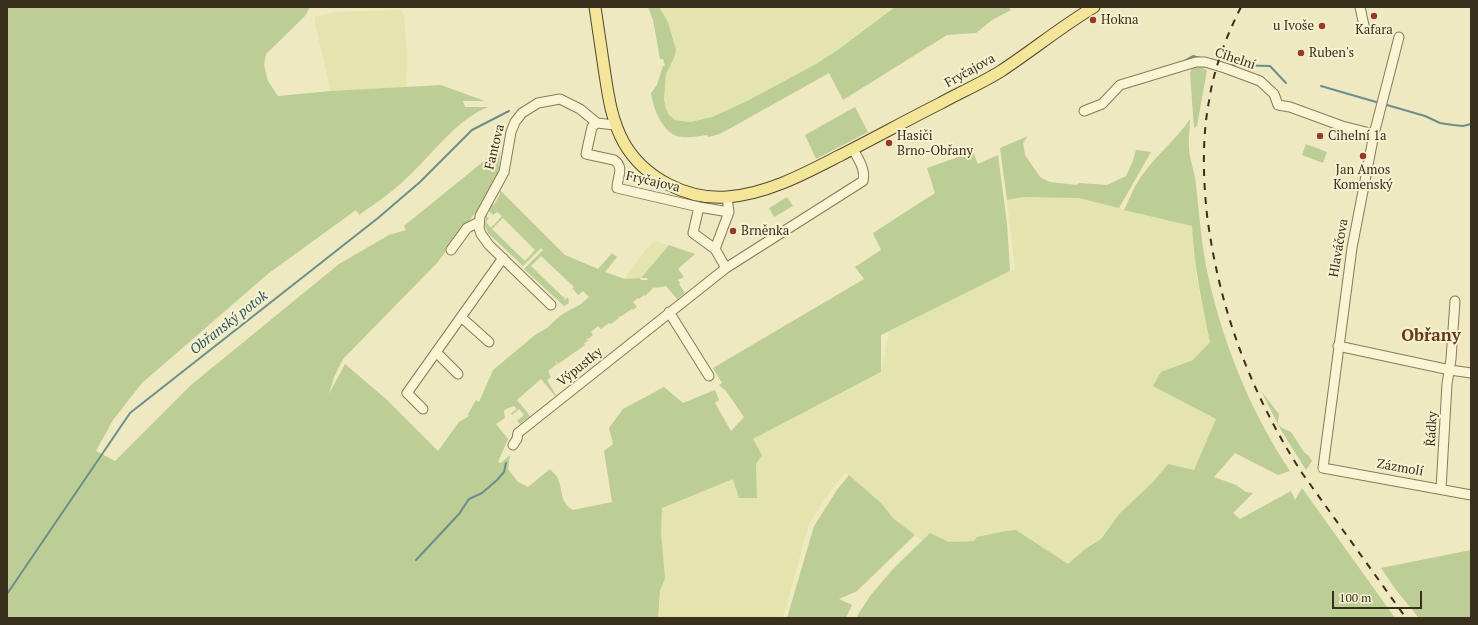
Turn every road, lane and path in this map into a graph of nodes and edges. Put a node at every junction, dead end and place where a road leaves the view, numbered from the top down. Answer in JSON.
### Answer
{"nodes":[{"id":1,"x":595,"y":7,"type":"edge"},
{"id":2,"x":1094,"y":7,"type":"edge"},
{"id":3,"x":1360,"y":7,"type":"edge"},
{"id":4,"x":1365,"y":30,"type":"dead end"},
{"id":5,"x":1399,"y":37,"type":"dead end"},
{"id":6,"x":1084,"y":111,"type":"dead end"},
{"id":7,"x":597,"y":123,"type":"junction"},
{"id":8,"x":615,"y":125,"type":"junction"},
{"id":9,"x":1374,"y":134,"type":"junction"},
{"id":10,"x":853,"y":149,"type":"junction"},
{"id":11,"x":728,"y":197,"type":"junction"},
{"id":12,"x":698,"y":207,"type":"junction"},
{"id":13,"x":729,"y":212,"type":"junction"},
{"id":14,"x":479,"y":222,"type":"junction"},
{"id":15,"x":715,"y":249,"type":"junction"},
{"id":16,"x":451,"y":250,"type":"dead end"},
{"id":17,"x":503,"y":258,"type":"junction"},
{"id":18,"x":726,"y":268,"type":"junction"},
{"id":19,"x":1454,"y":301,"type":"dead end"},
{"id":20,"x":551,"y":304,"type":"dead end"},
{"id":21,"x":669,"y":312,"type":"junction"},
{"id":22,"x":461,"y":317,"type":"junction"},
{"id":23,"x":489,"y":342,"type":"dead end"},
{"id":24,"x":1338,"y":346,"type":"junction"},
{"id":25,"x":436,"y":352,"type":"junction"},
{"id":26,"x":1450,"y":370,"type":"junction"},
{"id":27,"x":1471,"y":373,"type":"edge"},
{"id":28,"x":458,"y":374,"type":"dead end"},
{"id":29,"x":709,"y":376,"type":"dead end"},
{"id":30,"x":423,"y":409,"type":"dead end"},
{"id":31,"x":513,"y":445,"type":"dead end"},
{"id":32,"x":1323,"y":468,"type":"joint"},
{"id":33,"x":1441,"y":489,"type":"junction"},
{"id":34,"x":1471,"y":495,"type":"edge"}],
"edges":[{"from":1,"to":8,"type":"main road","name":"Fryčajova"},
{"from":2,"to":10,"type":"main road","name":"Fryčajova"},
{"from":3,"to":4,"type":"street"},
{"from":5,"to":9,"type":"street","name":"Hlaváčova"},
{"from":6,"to":9,"type":"street","name":"Cihelní"},
{"from":7,"to":8,"type":"street"},
{"from":7,"to":12,"type":"street","name":"Fryčajova"},
{"from":7,"to":14,"type":"street","name":"Fantova"},
{"from":8,"to":11,"type":"main road","name":"Fryčajova"},
{"from":9,"to":24,"type":"street","name":"Hlaváčova"},
{"from":10,"to":11,"type":"main road","name":"Fryčajova"},
{"from":10,"to":18,"type":"street"},
{"from":11,"to":13,"type":"street"},
{"from":12,"to":13,"type":"street","name":"Fryčajova"},
{"from":12,"to":15,"type":"street"},
{"from":13,"to":15,"type":"street"},
{"from":14,"to":16,"type":"street"},
{"from":14,"to":17,"type":"street"},
{"from":15,"to":18,"type":"street"},
{"from":17,"to":20,"type":"street"},
{"from":17,"to":22,"type":"street"},
{"from":18,"to":21,"type":"street","name":"Výpustky"},
{"from":19,"to":26,"type":"street","name":"Řádky"},
{"from":21,"to":29,"type":"street"},
{"from":21,"to":31,"type":"street","name":"Výpustky"},
{"from":22,"to":23,"type":"street"},
{"from":22,"to":25,"type":"street"},
{"from":24,"to":26,"type":"street"},
{"from":24,"to":32,"type":"street","name":"Hlaváčova"},
{"from":25,"to":28,"type":"street"},
{"from":25,"to":30,"type":"street"},
{"from":26,"to":27,"type":"street"},
{"from":26,"to":33,"type":"street","name":"Řádky"},
{"from":32,"to":33,"type":"street","name":"Zázmolí"},
{"from":33,"to":34,"type":"street","name":"Zázmolí"}]}
